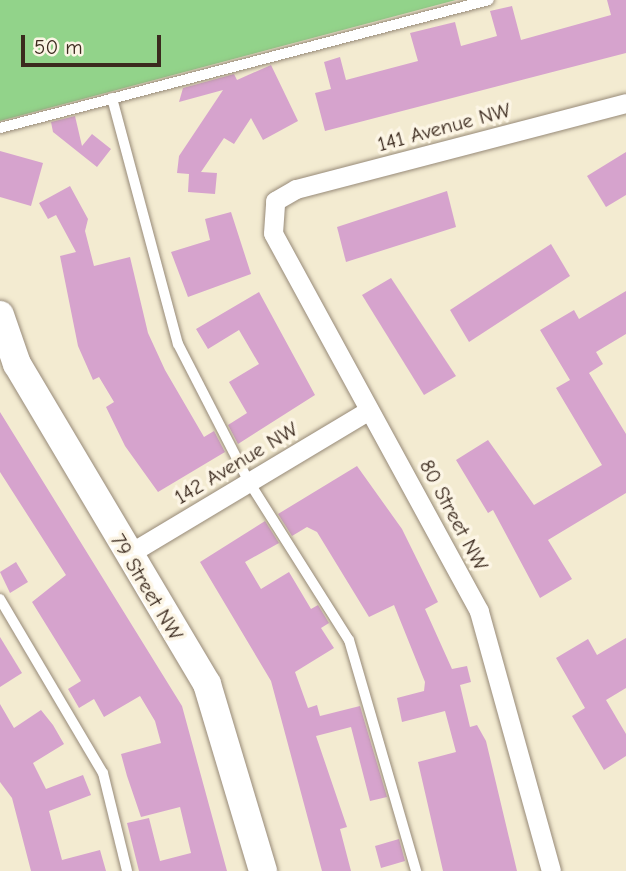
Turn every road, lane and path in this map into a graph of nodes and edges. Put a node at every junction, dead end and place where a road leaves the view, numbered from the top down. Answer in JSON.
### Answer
{"nodes":[{"id":1,"x":489,"y":0,"type":"edge"},
{"id":2,"x":112,"y":98,"type":"junction"},
{"id":3,"x":626,"y":103,"type":"edge"},
{"id":4,"x":0,"y":128,"type":"edge"},
{"id":5,"x":275,"y":201,"type":"joint"},
{"id":6,"x":0,"y":316,"type":"edge"},
{"id":7,"x":369,"y":410,"type":"junction"},
{"id":8,"x":249,"y":482,"type":"junction"},
{"id":9,"x":127,"y":555,"type":"junction"},
{"id":10,"x":0,"y":599,"type":"edge"},
{"id":11,"x":127,"y":871,"type":"edge"},
{"id":12,"x":263,"y":871,"type":"edge"},
{"id":13,"x":416,"y":871,"type":"edge"},
{"id":14,"x":551,"y":871,"type":"edge"}],
"edges":[{"from":1,"to":2,"type":"lane"},
{"from":2,"to":4,"type":"lane"},
{"from":2,"to":8,"type":"lane"},
{"from":3,"to":5,"type":"street","name":"141 Avenue NW"},
{"from":5,"to":7,"type":"street","name":"80 Street NW"},
{"from":6,"to":9,"type":"street","name":"79 Street NW"},
{"from":7,"to":8,"type":"street","name":"142 Avenue NW"},
{"from":7,"to":14,"type":"street","name":"80 Street NW"},
{"from":8,"to":9,"type":"street","name":"142 Avenue NW"},
{"from":8,"to":13,"type":"lane"},
{"from":9,"to":12,"type":"street","name":"79 Street NW"},
{"from":10,"to":11,"type":"lane"}]}
